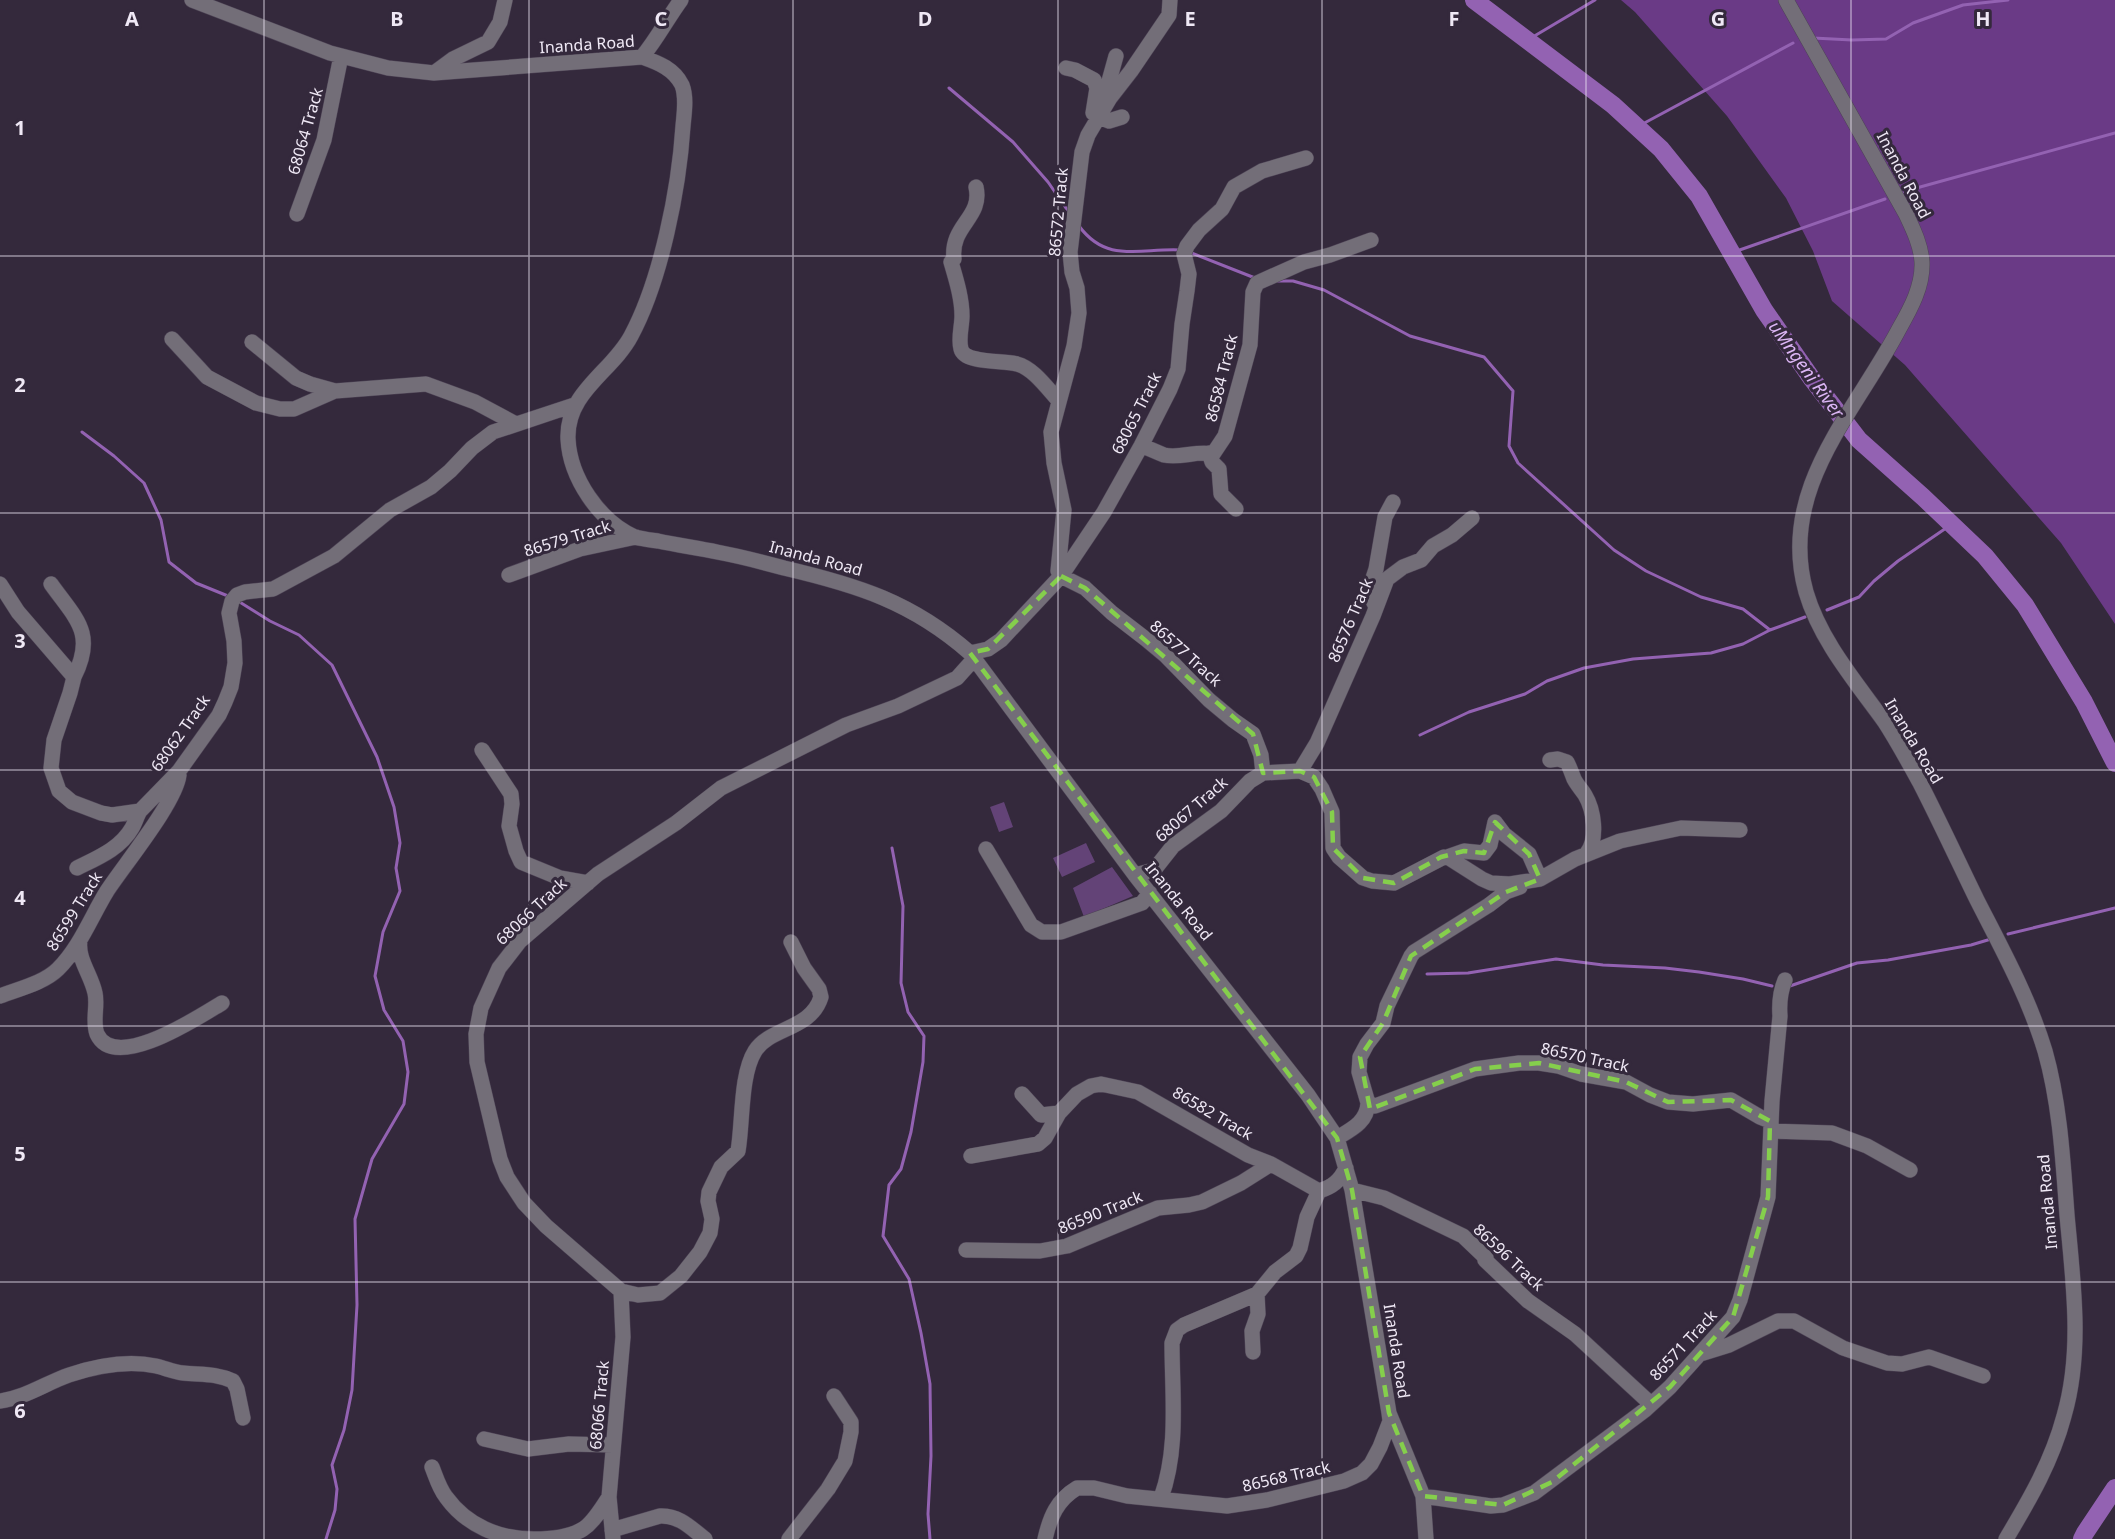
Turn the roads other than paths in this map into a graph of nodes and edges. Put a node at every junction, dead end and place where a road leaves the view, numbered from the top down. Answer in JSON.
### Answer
{"nodes":[{"id":1,"x":192,"y":0,"type":"edge"},
{"id":2,"x":505,"y":0,"type":"edge"},
{"id":3,"x":681,"y":0,"type":"edge"},
{"id":4,"x":1786,"y":0,"type":"edge"},
{"id":5,"x":1169,"y":7,"type":"edge"},
{"id":6,"x":341,"y":56,"type":"junction"},
{"id":7,"x":1116,"y":56,"type":"dead end"},
{"id":8,"x":642,"y":57,"type":"junction"},
{"id":9,"x":1066,"y":68,"type":"dead end"},
{"id":10,"x":434,"y":73,"type":"junction"},
{"id":11,"x":1100,"y":117,"type":"junction"},
{"id":12,"x":1122,"y":117,"type":"dead end"},
{"id":13,"x":1089,"y":133,"type":"junction"},
{"id":14,"x":1306,"y":158,"type":"dead end"},
{"id":15,"x":976,"y":187,"type":"dead end"},
{"id":16,"x":297,"y":214,"type":"dead end"},
{"id":17,"x":1371,"y":240,"type":"dead end"},
{"id":18,"x":172,"y":339,"type":"dead end"},
{"id":19,"x":252,"y":342,"type":"dead end"},
{"id":20,"x":335,"y":391,"type":"junction"},
{"id":21,"x":1058,"y":400,"type":"junction"},
{"id":22,"x":574,"y":405,"type":"junction"},
{"id":23,"x":516,"y":424,"type":"junction"},
{"id":24,"x":1141,"y":446,"type":"junction"},
{"id":25,"x":1209,"y":453,"type":"junction"},
{"id":26,"x":1393,"y":502,"type":"dead end"},
{"id":27,"x":1236,"y":509,"type":"dead end"},
{"id":28,"x":1472,"y":518,"type":"dead end"},
{"id":29,"x":636,"y":537,"type":"junction"},
{"id":30,"x":509,"y":575,"type":"dead end"},
{"id":31,"x":1061,"y":576,"type":"junction"},
{"id":32,"x":0,"y":584,"type":"edge"},
{"id":33,"x":51,"y":584,"type":"dead end"},
{"id":34,"x":1376,"y":607,"type":"junction"},
{"id":35,"x":972,"y":656,"type":"junction"},
{"id":36,"x":74,"y":677,"type":"junction"},
{"id":37,"x":482,"y":750,"type":"dead end"},
{"id":38,"x":1550,"y":760,"type":"dead end"},
{"id":39,"x":179,"y":771,"type":"junction"},
{"id":40,"x":1300,"y":771,"type":"junction"},
{"id":41,"x":1263,"y":773,"type":"junction"},
{"id":42,"x":140,"y":811,"type":"junction"},
{"id":43,"x":1740,"y":830,"type":"dead end"},
{"id":44,"x":986,"y":849,"type":"dead end"},
{"id":45,"x":1587,"y":853,"type":"junction"},
{"id":46,"x":1447,"y":857,"type":"junction"},
{"id":47,"x":77,"y":868,"type":"dead end"},
{"id":48,"x":1135,"y":876,"type":"junction"},
{"id":49,"x":1535,"y":880,"type":"junction"},
{"id":50,"x":588,"y":883,"type":"junction"},
{"id":51,"x":1150,"y":894,"type":"junction"},
{"id":52,"x":80,"y":940,"type":"junction"},
{"id":53,"x":791,"y":942,"type":"dead end"},
{"id":54,"x":1785,"y":980,"type":"dead end"},
{"id":55,"x":0,"y":996,"type":"edge"},
{"id":56,"x":222,"y":1004,"type":"dead end"},
{"id":57,"x":1022,"y":1095,"type":"dead end"},
{"id":58,"x":1772,"y":1101,"type":"junction"},
{"id":59,"x":1368,"y":1103,"type":"junction"},
{"id":60,"x":1738,"y":1104,"type":"junction"},
{"id":61,"x":1059,"y":1113,"type":"junction"},
{"id":62,"x":1771,"y":1126,"type":"junction"},
{"id":63,"x":1337,"y":1138,"type":"junction"},
{"id":64,"x":971,"y":1156,"type":"dead end"},
{"id":65,"x":1271,"y":1164,"type":"junction"},
{"id":66,"x":1346,"y":1168,"type":"junction"},
{"id":67,"x":1910,"y":1170,"type":"dead end"},
{"id":68,"x":1352,"y":1190,"type":"junction"},
{"id":69,"x":1319,"y":1191,"type":"junction"},
{"id":70,"x":966,"y":1250,"type":"dead end"},
{"id":71,"x":621,"y":1291,"type":"junction"},
{"id":72,"x":1257,"y":1294,"type":"junction"},
{"id":73,"x":1253,"y":1352,"type":"dead end"},
{"id":74,"x":1700,"y":1354,"type":"junction"},
{"id":75,"x":1983,"y":1376,"type":"dead end"},
{"id":76,"x":834,"y":1396,"type":"dead end"},
{"id":77,"x":0,"y":1401,"type":"edge"},
{"id":78,"x":1651,"y":1404,"type":"junction"},
{"id":79,"x":1389,"y":1413,"type":"junction"},
{"id":80,"x":243,"y":1418,"type":"dead end"},
{"id":81,"x":484,"y":1439,"type":"dead end"},
{"id":82,"x":613,"y":1445,"type":"junction"},
{"id":83,"x":432,"y":1467,"type":"dead end"},
{"id":84,"x":1422,"y":1496,"type":"junction"},
{"id":85,"x":609,"y":1497,"type":"junction"},
{"id":86,"x":1161,"y":1498,"type":"junction"},
{"id":87,"x":613,"y":1534,"type":"edge"},
{"id":88,"x":791,"y":1537,"type":"edge"},
{"id":89,"x":705,"y":1539,"type":"edge"},
{"id":90,"x":1045,"y":1539,"type":"edge"},
{"id":91,"x":1426,"y":1539,"type":"edge"},
{"id":92,"x":2006,"y":1539,"type":"edge"}],
"edges":[{"from":1,"to":6,"type":"street","name":"Inanda Road"},
{"from":2,"to":10,"type":"street"},
{"from":3,"to":8,"type":"street"},
{"from":4,"to":92,"type":"street","name":"Inanda Road"},
{"from":5,"to":11,"type":"street","name":"86572 Track"},
{"from":6,"to":10,"type":"street","name":"Inanda Road"},
{"from":6,"to":16,"type":"street","name":"68064 Track"},
{"from":7,"to":11,"type":"street"},
{"from":8,"to":10,"type":"street","name":"Inanda Road"},
{"from":8,"to":22,"type":"street","name":"Inanda Road"},
{"from":9,"to":13,"type":"street"},
{"from":11,"to":12,"type":"street"},
{"from":11,"to":13,"type":"street","name":"86572 Track"},
{"from":13,"to":21,"type":"street","name":"86572 Track"},
{"from":14,"to":24,"type":"street","name":"68065 Track"},
{"from":15,"to":21,"type":"street"},
{"from":17,"to":25,"type":"street","name":"86584 Track"},
{"from":18,"to":20,"type":"street"},
{"from":19,"to":20,"type":"street"},
{"from":20,"to":23,"type":"street"},
{"from":21,"to":31,"type":"street","name":"86572 Track"},
{"from":22,"to":23,"type":"street","name":"68062 Track"},
{"from":22,"to":29,"type":"street","name":"Inanda Road"},
{"from":23,"to":39,"type":"street","name":"68062 Track"},
{"from":24,"to":25,"type":"street"},
{"from":24,"to":31,"type":"street","name":"68065 Track"},
{"from":25,"to":27,"type":"street"},
{"from":26,"to":34,"type":"street"},
{"from":28,"to":34,"type":"street","name":"86576 Track"},
{"from":29,"to":30,"type":"street","name":"86579 Track"},
{"from":29,"to":35,"type":"street","name":"Inanda Road"},
{"from":31,"to":35,"type":"street","name":"68065 Track"},
{"from":31,"to":41,"type":"street","name":"86577 Track"},
{"from":32,"to":36,"type":"street"},
{"from":33,"to":36,"type":"street"},
{"from":34,"to":40,"type":"street","name":"86576 Track"},
{"from":35,"to":48,"type":"street","name":"Inanda Road"},
{"from":35,"to":50,"type":"street","name":"68066 Track"},
{"from":36,"to":42,"type":"street"},
{"from":37,"to":50,"type":"street"},
{"from":38,"to":45,"type":"street"},
{"from":39,"to":42,"type":"street","name":"68062 Track"},
{"from":39,"to":52,"type":"street","name":"86599 Track"},
{"from":40,"to":41,"type":"street"},
{"from":40,"to":46,"type":"street"},
{"from":41,"to":48,"type":"street","name":"68067 Track"},
{"from":42,"to":47,"type":"street","name":"68062 Track"},
{"from":43,"to":45,"type":"street"},
{"from":44,"to":51,"type":"street"},
{"from":45,"to":49,"type":"street"},
{"from":46,"to":49,"type":"street"},
{"from":46,"to":49,"type":"street"},
{"from":48,"to":51,"type":"street","name":"Inanda Road"},
{"from":49,"to":59,"type":"street"},
{"from":50,"to":71,"type":"street","name":"68066 Track"},
{"from":51,"to":63,"type":"street","name":"Inanda Road"},
{"from":52,"to":55,"type":"street","name":"86599 Track"},
{"from":52,"to":56,"type":"street"},
{"from":53,"to":71,"type":"street"},
{"from":54,"to":58,"type":"street","name":"86571 Track"},
{"from":57,"to":61,"type":"street"},
{"from":58,"to":60,"type":"street"},
{"from":58,"to":62,"type":"street","name":"86571 Track"},
{"from":59,"to":60,"type":"street","name":"86570 Track"},
{"from":59,"to":63,"type":"street"},
{"from":60,"to":62,"type":"street","name":"86570 Track"},
{"from":61,"to":64,"type":"street","name":"86582 Track"},
{"from":61,"to":65,"type":"street","name":"86582 Track"},
{"from":62,"to":67,"type":"street","name":"86570 Track"},
{"from":62,"to":74,"type":"street","name":"86571 Track"},
{"from":63,"to":66,"type":"street","name":"Inanda Road"},
{"from":65,"to":69,"type":"street","name":"86582 Track"},
{"from":65,"to":70,"type":"street","name":"86590 Track"},
{"from":66,"to":68,"type":"street","name":"Inanda Road"},
{"from":66,"to":69,"type":"street"},
{"from":68,"to":78,"type":"street","name":"86596 Track"},
{"from":68,"to":79,"type":"street","name":"Inanda Road"},
{"from":69,"to":72,"type":"street"},
{"from":71,"to":82,"type":"street","name":"68066 Track"},
{"from":72,"to":73,"type":"street"},
{"from":72,"to":86,"type":"street"},
{"from":74,"to":75,"type":"street"},
{"from":74,"to":78,"type":"street","name":"86571 Track"},
{"from":76,"to":88,"type":"street"},
{"from":77,"to":80,"type":"street"},
{"from":78,"to":84,"type":"street","name":"86571 Track"},
{"from":79,"to":84,"type":"street","name":"Inanda Road"},
{"from":79,"to":86,"type":"street","name":"86568 Track"},
{"from":81,"to":82,"type":"street"},
{"from":82,"to":85,"type":"street","name":"68066 Track"},
{"from":83,"to":85,"type":"street"},
{"from":84,"to":91,"type":"street","name":"Inanda Road"},
{"from":85,"to":87,"type":"street","name":"68066 Track"},
{"from":86,"to":90,"type":"street","name":"86568 Track"},
{"from":87,"to":89,"type":"street"}]}
